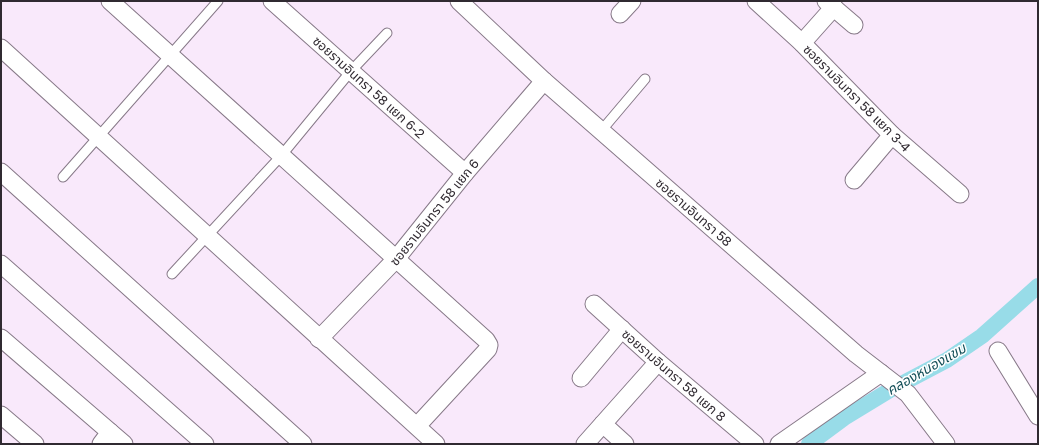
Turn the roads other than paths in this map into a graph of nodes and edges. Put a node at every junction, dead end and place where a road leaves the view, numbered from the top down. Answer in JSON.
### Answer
{"nodes":[{"id":1,"x":110,"y":1,"type":"edge"},
{"id":2,"x":218,"y":1,"type":"edge"},
{"id":3,"x":272,"y":1,"type":"edge"},
{"id":4,"x":459,"y":1,"type":"edge"},
{"id":5,"x":632,"y":1,"type":"edge"},
{"id":6,"x":756,"y":1,"type":"edge"},
{"id":7,"x":830,"y":4,"type":"edge"},
{"id":8,"x":620,"y":14,"type":"dead end"},
{"id":9,"x":854,"y":24,"type":"dead end"},
{"id":10,"x":387,"y":33,"type":"dead end"},
{"id":11,"x":802,"y":43,"type":"junction"},
{"id":12,"x":1,"y":48,"type":"edge"},
{"id":13,"x":171,"y":56,"type":"junction"},
{"id":14,"x":351,"y":71,"type":"junction"},
{"id":15,"x":645,"y":79,"type":"dead end"},
{"id":16,"x":544,"y":80,"type":"junction"},
{"id":17,"x":601,"y":131,"type":"junction"},
{"id":18,"x":892,"y":135,"type":"junction"},
{"id":19,"x":98,"y":137,"type":"junction"},
{"id":20,"x":281,"y":156,"type":"junction"},
{"id":21,"x":1,"y":172,"type":"edge"},
{"id":22,"x":465,"y":173,"type":"junction"},
{"id":23,"x":63,"y":177,"type":"dead end"},
{"id":24,"x":854,"y":180,"type":"dead end"},
{"id":25,"x":960,"y":194,"type":"dead end"},
{"id":26,"x":206,"y":236,"type":"junction"},
{"id":27,"x":396,"y":259,"type":"junction"},
{"id":28,"x":1,"y":264,"type":"edge"},
{"id":29,"x":172,"y":274,"type":"dead end"},
{"id":30,"x":594,"y":304,"type":"dead end"},
{"id":31,"x":622,"y":329,"type":"junction"},
{"id":32,"x":1,"y":338,"type":"edge"},
{"id":33,"x":319,"y":339,"type":"junction"},
{"id":34,"x":998,"y":351,"type":"dead end"},
{"id":35,"x":658,"y":362,"type":"junction"},
{"id":36,"x":883,"y":374,"type":"junction"},
{"id":37,"x":581,"y":378,"type":"dead end"},
{"id":38,"x":1033,"y":398,"type":"edge"},
{"id":39,"x":1,"y":415,"type":"edge"},
{"id":40,"x":1038,"y":416,"type":"edge"},
{"id":41,"x":603,"y":424,"type":"junction"},
{"id":42,"x":417,"y":426,"type":"junction"},
{"id":43,"x":105,"y":438,"type":"edge"},
{"id":44,"x":35,"y":444,"type":"edge"},
{"id":45,"x":124,"y":444,"type":"edge"},
{"id":46,"x":206,"y":444,"type":"edge"},
{"id":47,"x":303,"y":444,"type":"edge"},
{"id":48,"x":436,"y":444,"type":"edge"},
{"id":49,"x":585,"y":444,"type":"edge"},
{"id":50,"x":624,"y":444,"type":"edge"},
{"id":51,"x":755,"y":444,"type":"edge"},
{"id":52,"x":779,"y":444,"type":"edge"},
{"id":53,"x":946,"y":444,"type":"edge"}],
"edges":[{"from":1,"to":13,"type":"street"},
{"from":2,"to":13,"type":"lane"},
{"from":3,"to":14,"type":"street","name":"ซอยรามอินทรา 58 แยก 6-2"},
{"from":4,"to":16,"type":"street","name":"ซอยรามอินทรา 58"},
{"from":5,"to":8,"type":"street"},
{"from":6,"to":11,"type":"street","name":"ซอยรามอินทรา 58 แยก 3-4"},
{"from":7,"to":9,"type":"street"},
{"from":7,"to":11,"type":"street"},
{"from":10,"to":14,"type":"lane"},
{"from":11,"to":18,"type":"street","name":"ซอยรามอินทรา 58 แยก 3-4"},
{"from":12,"to":19,"type":"street"},
{"from":13,"to":19,"type":"lane"},
{"from":13,"to":20,"type":"street"},
{"from":14,"to":20,"type":"lane"},
{"from":14,"to":22,"type":"street","name":"ซอยรามอินทรา 58 แยก 6-2"},
{"from":15,"to":17,"type":"lane"},
{"from":16,"to":17,"type":"street","name":"ซอยรามอินทรา 58"},
{"from":16,"to":22,"type":"street","name":"ซอยรามอินทรา 58 แยก 6"},
{"from":17,"to":36,"type":"street","name":"ซอยรามอินทรา 58"},
{"from":18,"to":24,"type":"street"},
{"from":18,"to":25,"type":"street","name":"ซอยรามอินทรา 58 แยก 3-4"},
{"from":19,"to":23,"type":"lane"},
{"from":19,"to":26,"type":"street"},
{"from":20,"to":26,"type":"lane"},
{"from":20,"to":27,"type":"street"},
{"from":21,"to":47,"type":"street"},
{"from":22,"to":27,"type":"street","name":"ซอยรามอินทรา 58 แยก 6"},
{"from":26,"to":29,"type":"lane"},
{"from":26,"to":33,"type":"street"},
{"from":27,"to":33,"type":"street","name":"ซอยรามอินทรา 58 แยก 6"},
{"from":27,"to":42,"type":"street"},
{"from":28,"to":46,"type":"street"},
{"from":30,"to":31,"type":"street","name":"ซอยรามอินทรา 58 แยก 8"},
{"from":31,"to":35,"type":"street","name":"ซอยรามอินทรา 58 แยก 8"},
{"from":31,"to":37,"type":"street"},
{"from":32,"to":43,"type":"street"},
{"from":33,"to":42,"type":"street"},
{"from":34,"to":38,"type":"street"},
{"from":35,"to":41,"type":"street"},
{"from":35,"to":51,"type":"street","name":"ซอยรามอินทรา 58 แยก 8"},
{"from":36,"to":52,"type":"street"},
{"from":36,"to":53,"type":"street","name":"ซอยรามอินทรา 58"},
{"from":38,"to":40,"type":"street"},
{"from":39,"to":44,"type":"street"},
{"from":41,"to":49,"type":"street"},
{"from":41,"to":50,"type":"street"},
{"from":42,"to":48,"type":"street"},
{"from":43,"to":45,"type":"street"}]}
